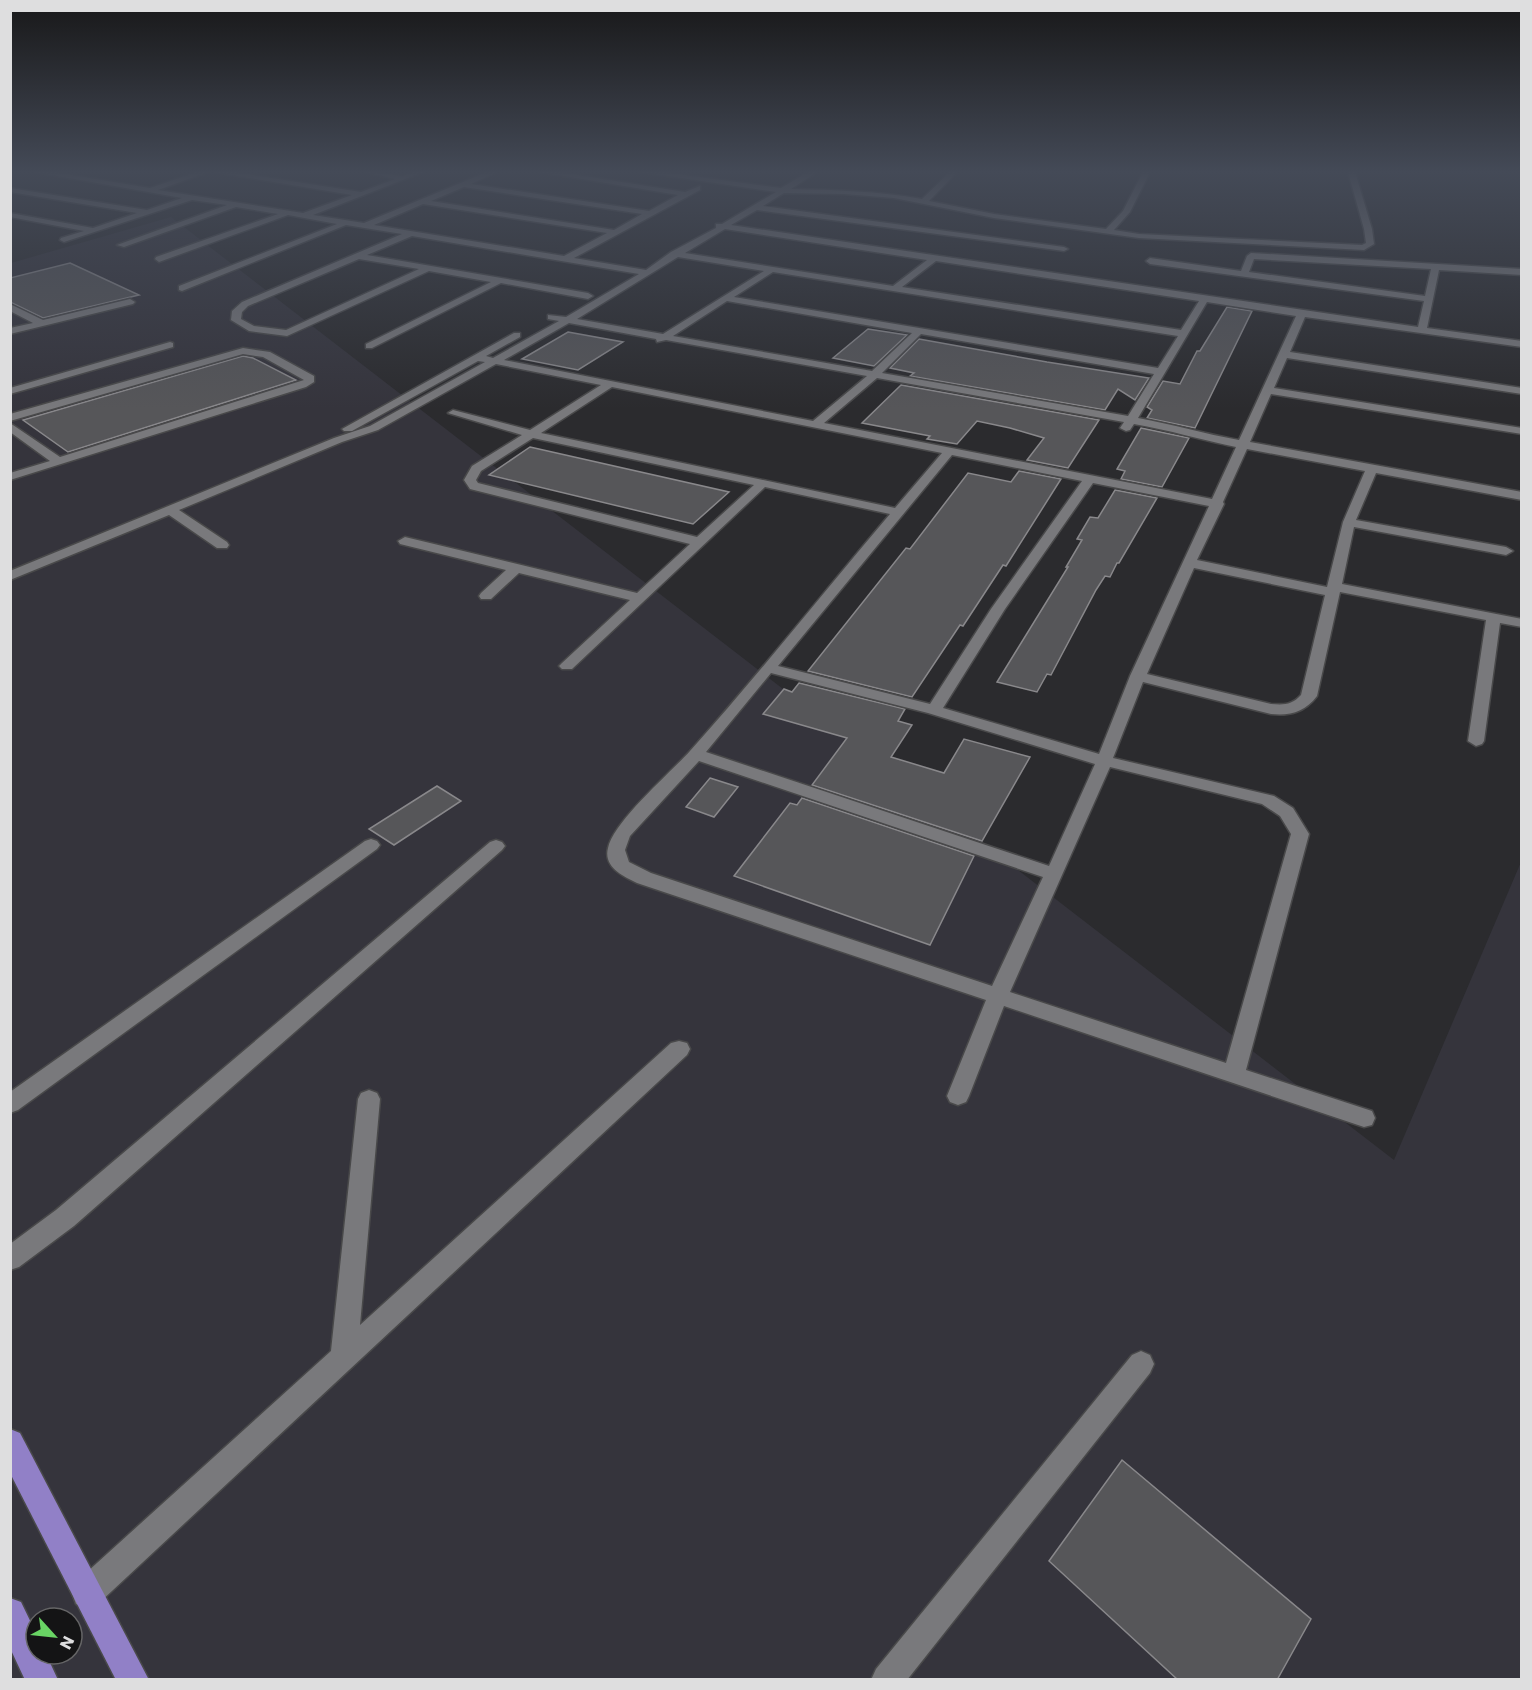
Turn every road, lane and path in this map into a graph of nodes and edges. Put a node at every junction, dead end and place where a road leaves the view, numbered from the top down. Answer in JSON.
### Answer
{"nodes":[{"id":1,"x":182,"y":251,"type":"edge"},
{"id":2,"x":276,"y":251,"type":"edge"},
{"id":3,"x":370,"y":251,"type":"edge"},
{"id":4,"x":509,"y":251,"type":"edge"},
{"id":5,"x":572,"y":251,"type":"edge"},
{"id":6,"x":683,"y":251,"type":"edge"},
{"id":7,"x":886,"y":251,"type":"edge"},
{"id":8,"x":1062,"y":251,"type":"edge"},
{"id":9,"x":1157,"y":251,"type":"dead end"},
{"id":10,"x":579,"y":252,"type":"junction"},
{"id":11,"x":663,"y":252,"type":"joint"},
{"id":12,"x":590,"y":253,"type":"dead end"},
{"id":13,"x":678,"y":254,"type":"junction"},
{"id":14,"x":358,"y":256,"type":"junction"},
{"id":15,"x":1056,"y":257,"type":"dead end"},
{"id":16,"x":935,"y":258,"type":"junction"},
{"id":17,"x":159,"y":259,"type":"dead end"},
{"id":18,"x":563,"y":260,"type":"junction"},
{"id":19,"x":646,"y":261,"type":"junction"},
{"id":20,"x":1150,"y":261,"type":"junction"},
{"id":21,"x":660,"y":264,"type":"junction"},
{"id":22,"x":1048,"y":265,"type":"dead end"},
{"id":23,"x":1436,"y":267,"type":"junction"},
{"id":24,"x":428,"y":268,"type":"junction"},
{"id":25,"x":772,"y":269,"type":"junction"},
{"id":26,"x":631,"y":270,"type":"junction"},
{"id":27,"x":1143,"y":270,"type":"dead end"},
{"id":28,"x":645,"y":272,"type":"junction"},
{"id":29,"x":1521,"y":272,"type":"edge"},
{"id":30,"x":1040,"y":273,"type":"junction"},
{"id":31,"x":1244,"y":274,"type":"junction"},
{"id":32,"x":1137,"y":279,"type":"dead end"},
{"id":33,"x":499,"y":281,"type":"junction"},
{"id":34,"x":182,"y":288,"type":"dead end"},
{"id":35,"x":895,"y":288,"type":"junction"},
{"id":36,"x":1130,"y":288,"type":"junction"},
{"id":37,"x":588,"y":296,"type":"junction"},
{"id":38,"x":724,"y":298,"type":"junction"},
{"id":39,"x":1205,"y":299,"type":"junction"},
{"id":40,"x":1429,"y":299,"type":"junction"},
{"id":41,"x":130,"y":302,"type":"dead end"},
{"id":42,"x":10,"y":307,"type":"edge"},
{"id":43,"x":1302,"y":314,"type":"junction"},
{"id":44,"x":564,"y":322,"type":"junction"},
{"id":45,"x":41,"y":323,"type":"junction"},
{"id":46,"x":1422,"y":330,"type":"junction"},
{"id":47,"x":10,"y":331,"type":"edge"},
{"id":48,"x":919,"y":331,"type":"junction"},
{"id":49,"x":524,"y":332,"type":"dead end"},
{"id":50,"x":1185,"y":334,"type":"junction"},
{"id":51,"x":661,"y":339,"type":"junction"},
{"id":52,"x":1521,"y":344,"type":"edge"},
{"id":53,"x":170,"y":345,"type":"dead end"},
{"id":54,"x":369,"y":346,"type":"dead end"},
{"id":55,"x":1284,"y":354,"type":"junction"},
{"id":56,"x":475,"y":357,"type":"junction"},
{"id":57,"x":494,"y":361,"type":"junction"},
{"id":58,"x":1162,"y":372,"type":"junction"},
{"id":59,"x":872,"y":377,"type":"junction"},
{"id":60,"x":611,"y":383,"type":"junction"},
{"id":61,"x":1268,"y":390,"type":"junction"},
{"id":62,"x":10,"y":391,"type":"edge"},
{"id":63,"x":1521,"y":391,"type":"edge"},
{"id":64,"x":453,"y":413,"type":"dead end"},
{"id":65,"x":10,"y":418,"type":"edge"},
{"id":66,"x":816,"y":424,"type":"junction"},
{"id":67,"x":1128,"y":424,"type":"junction"},
{"id":68,"x":10,"y":426,"type":"edge"},
{"id":69,"x":1521,"y":431,"type":"edge"},
{"id":70,"x":532,"y":434,"type":"junction"},
{"id":71,"x":338,"y":440,"type":"junction"},
{"id":72,"x":1245,"y":445,"type":"junction"},
{"id":73,"x":950,"y":450,"type":"junction"},
{"id":74,"x":59,"y":462,"type":"junction"},
{"id":75,"x":1372,"y":469,"type":"junction"},
{"id":76,"x":10,"y":477,"type":"edge"},
{"id":77,"x":1090,"y":478,"type":"junction"},
{"id":78,"x":763,"y":483,"type":"junction"},
{"id":79,"x":1521,"y":496,"type":"edge"},
{"id":80,"x":1218,"y":504,"type":"junction"},
{"id":81,"x":170,"y":510,"type":"junction"},
{"id":82,"x":898,"y":512,"type":"junction"},
{"id":83,"x":1349,"y":522,"type":"junction"},
{"id":84,"x":405,"y":541,"type":"dead end"},
{"id":85,"x":700,"y":542,"type":"junction"},
{"id":86,"x":222,"y":544,"type":"dead end"},
{"id":87,"x":1506,"y":551,"type":"dead end"},
{"id":88,"x":1190,"y":563,"type":"junction"},
{"id":89,"x":516,"y":568,"type":"junction"},
{"id":90,"x":10,"y":576,"type":"edge"},
{"id":91,"x":1335,"y":590,"type":"junction"},
{"id":92,"x":486,"y":596,"type":"dead end"},
{"id":93,"x":640,"y":598,"type":"junction"},
{"id":94,"x":1494,"y":616,"type":"junction"},
{"id":95,"x":1521,"y":623,"type":"edge"},
{"id":96,"x":567,"y":666,"type":"dead end"},
{"id":97,"x":768,"y":668,"type":"junction"},
{"id":98,"x":1138,"y":676,"type":"junction"},
{"id":99,"x":934,"y":710,"type":"junction"},
{"id":100,"x":1476,"y":741,"type":"dead end"},
{"id":101,"x":696,"y":754,"type":"junction"},
{"id":102,"x":1104,"y":761,"type":"junction"},
{"id":103,"x":371,"y":845,"type":"dead end"},
{"id":104,"x":496,"y":846,"type":"dead end"},
{"id":105,"x":1054,"y":874,"type":"junction"},
{"id":106,"x":997,"y":997,"type":"junction"},
{"id":107,"x":679,"y":1049,"type":"dead end"},
{"id":108,"x":1234,"y":1075,"type":"junction"},
{"id":109,"x":958,"y":1096,"type":"dead end"},
{"id":110,"x":369,"y":1099,"type":"dead end"},
{"id":111,"x":10,"y":1104,"type":"edge"},
{"id":112,"x":1364,"y":1118,"type":"dead end"},
{"id":113,"x":10,"y":1259,"type":"edge"},
{"id":114,"x":344,"y":1356,"type":"junction"},
{"id":115,"x":1141,"y":1364,"type":"dead end"},
{"id":116,"x":10,"y":1443,"type":"edge"},
{"id":117,"x":87,"y":1593,"type":"junction"},
{"id":118,"x":10,"y":1613,"type":"edge"},
{"id":119,"x":42,"y":1680,"type":"edge"},
{"id":120,"x":133,"y":1680,"type":"edge"},
{"id":121,"x":887,"y":1680,"type":"edge"}],
"edges":[{"from":1,"to":17,"type":"street"},
{"from":2,"to":34,"type":"street"},
{"from":3,"to":14,"type":"street"},
{"from":4,"to":18,"type":"street"},
{"from":5,"to":10,"type":"street"},
{"from":6,"to":13,"type":"street"},
{"from":7,"to":16,"type":"street"},
{"from":8,"to":15,"type":"street"},
{"from":9,"to":20,"type":"street"},
{"from":10,"to":12,"type":"street"},
{"from":10,"to":18,"type":"street"},
{"from":11,"to":13,"type":"street"},
{"from":11,"to":19,"type":"street"},
{"from":13,"to":21,"type":"street"},
{"from":13,"to":25,"type":"street"},
{"from":14,"to":24,"type":"street"},
{"from":14,"to":24,"type":"street"},
{"from":16,"to":30,"type":"street"},
{"from":16,"to":35,"type":"street"},
{"from":18,"to":26,"type":"street"},
{"from":19,"to":21,"type":"street"},
{"from":19,"to":26,"type":"street"},
{"from":20,"to":27,"type":"street"},
{"from":20,"to":31,"type":"street"},
{"from":21,"to":28,"type":"street"},
{"from":22,"to":30,"type":"street"},
{"from":23,"to":29,"type":"street"},
{"from":23,"to":31,"type":"street"},
{"from":23,"to":40,"type":"street"},
{"from":24,"to":33,"type":"street"},
{"from":25,"to":35,"type":"street"},
{"from":25,"to":38,"type":"street"},
{"from":26,"to":28,"type":"street"},
{"from":26,"to":37,"type":"street"},
{"from":28,"to":44,"type":"street"},
{"from":30,"to":36,"type":"street"},
{"from":31,"to":40,"type":"street"},
{"from":32,"to":36,"type":"street"},
{"from":33,"to":37,"type":"street"},
{"from":33,"to":54,"type":"street"},
{"from":35,"to":50,"type":"street"},
{"from":36,"to":39,"type":"street"},
{"from":37,"to":44,"type":"street"},
{"from":38,"to":48,"type":"street"},
{"from":38,"to":51,"type":"street"},
{"from":39,"to":43,"type":"street"},
{"from":39,"to":50,"type":"street"},
{"from":40,"to":46,"type":"street"},
{"from":41,"to":45,"type":"street"},
{"from":42,"to":45,"type":"street"},
{"from":43,"to":46,"type":"street"},
{"from":43,"to":55,"type":"street"},
{"from":44,"to":51,"type":"street"},
{"from":44,"to":57,"type":"street"},
{"from":45,"to":47,"type":"street"},
{"from":46,"to":52,"type":"street"},
{"from":48,"to":58,"type":"street"},
{"from":48,"to":59,"type":"street"},
{"from":49,"to":56,"type":"street"},
{"from":50,"to":58,"type":"street"},
{"from":51,"to":59,"type":"street"},
{"from":53,"to":62,"type":"street"},
{"from":55,"to":61,"type":"street"},
{"from":55,"to":63,"type":"street"},
{"from":56,"to":57,"type":"street"},
{"from":56,"to":71,"type":"street"},
{"from":57,"to":60,"type":"street"},
{"from":57,"to":71,"type":"street"},
{"from":58,"to":67,"type":"street"},
{"from":59,"to":66,"type":"street"},
{"from":59,"to":67,"type":"street"},
{"from":60,"to":66,"type":"street"},
{"from":60,"to":70,"type":"street"},
{"from":61,"to":69,"type":"street"},
{"from":61,"to":72,"type":"street"},
{"from":64,"to":70,"type":"street"},
{"from":65,"to":74,"type":"street"},
{"from":66,"to":73,"type":"street"},
{"from":67,"to":72,"type":"street"},
{"from":68,"to":74,"type":"street"},
{"from":70,"to":78,"type":"street"},
{"from":70,"to":85,"type":"street"},
{"from":71,"to":81,"type":"street"},
{"from":72,"to":75,"type":"street"},
{"from":72,"to":80,"type":"street"},
{"from":73,"to":77,"type":"street"},
{"from":73,"to":82,"type":"street"},
{"from":74,"to":76,"type":"street"},
{"from":75,"to":79,"type":"street"},
{"from":75,"to":83,"type":"street"},
{"from":77,"to":80,"type":"street"},
{"from":77,"to":99,"type":"street"},
{"from":78,"to":82,"type":"street"},
{"from":78,"to":85,"type":"street"},
{"from":80,"to":88,"type":"street"},
{"from":81,"to":86,"type":"street"},
{"from":81,"to":90,"type":"street"},
{"from":82,"to":97,"type":"street"},
{"from":83,"to":87,"type":"street"},
{"from":83,"to":91,"type":"street"},
{"from":84,"to":89,"type":"street"},
{"from":85,"to":93,"type":"street"},
{"from":88,"to":91,"type":"street"},
{"from":88,"to":98,"type":"street"},
{"from":89,"to":92,"type":"street"},
{"from":89,"to":93,"type":"street"},
{"from":91,"to":94,"type":"street"},
{"from":91,"to":98,"type":"street"},
{"from":93,"to":96,"type":"street"},
{"from":94,"to":95,"type":"street"},
{"from":94,"to":100,"type":"street"},
{"from":97,"to":99,"type":"street"},
{"from":97,"to":101,"type":"street"},
{"from":98,"to":102,"type":"street"},
{"from":99,"to":102,"type":"street"},
{"from":101,"to":105,"type":"street"},
{"from":101,"to":106,"type":"street"},
{"from":102,"to":105,"type":"street"},
{"from":102,"to":108,"type":"street"},
{"from":103,"to":111,"type":"street"},
{"from":104,"to":113,"type":"street"},
{"from":105,"to":106,"type":"street"},
{"from":106,"to":108,"type":"street"},
{"from":106,"to":109,"type":"street"},
{"from":107,"to":114,"type":"street"},
{"from":108,"to":112,"type":"street"},
{"from":110,"to":114,"type":"street"},
{"from":114,"to":117,"type":"street"},
{"from":115,"to":121,"type":"street"},
{"from":116,"to":117,"type":"main road"},
{"from":117,"to":120,"type":"main road"},
{"from":118,"to":119,"type":"main road"}]}
